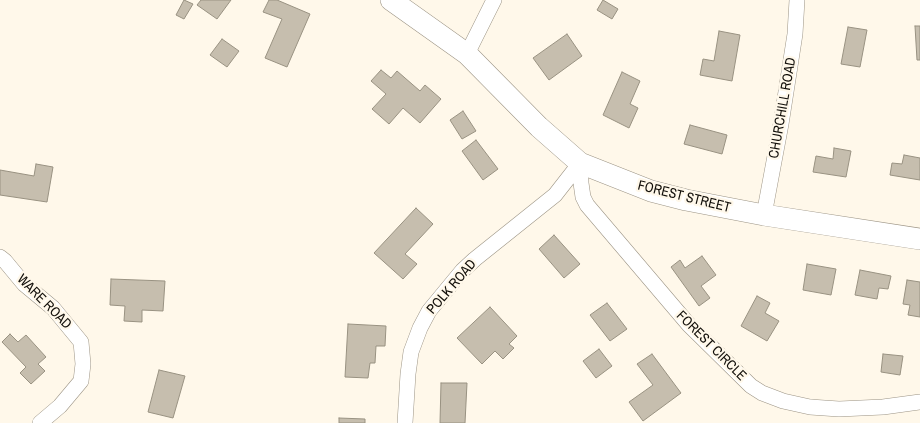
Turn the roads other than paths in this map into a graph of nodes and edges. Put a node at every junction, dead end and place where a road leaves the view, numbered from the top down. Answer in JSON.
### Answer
{"nodes":[{"id":1,"x":392,"y":0,"type":"edge"},
{"id":2,"x":494,"y":0,"type":"edge"},
{"id":3,"x":797,"y":0,"type":"edge"},
{"id":4,"x":467,"y":54,"type":"junction"},
{"id":5,"x":580,"y":163,"type":"junction"},
{"id":6,"x":764,"y":214,"type":"junction"},
{"id":7,"x":920,"y":239,"type":"edge"},
{"id":8,"x":0,"y":258,"type":"edge"},
{"id":9,"x":920,"y":402,"type":"edge"},
{"id":10,"x":40,"y":423,"type":"edge"},
{"id":11,"x":405,"y":423,"type":"edge"}],
"edges":[{"from":1,"to":4,"type":"main road","name":"FOREST STREET"},
{"from":2,"to":4,"type":"street"},
{"from":3,"to":6,"type":"street","name":"CHURCHILL ROAD"},
{"from":4,"to":5,"type":"main road","name":"FOREST STREET"},
{"from":5,"to":6,"type":"main road","name":"FOREST STREET"},
{"from":5,"to":9,"type":"street","name":"FOREST CIRCLE"},
{"from":5,"to":11,"type":"street","name":"POLK ROAD"},
{"from":6,"to":7,"type":"main road","name":"FOREST STREET"},
{"from":8,"to":10,"type":"street","name":"WARE ROAD"}]}
